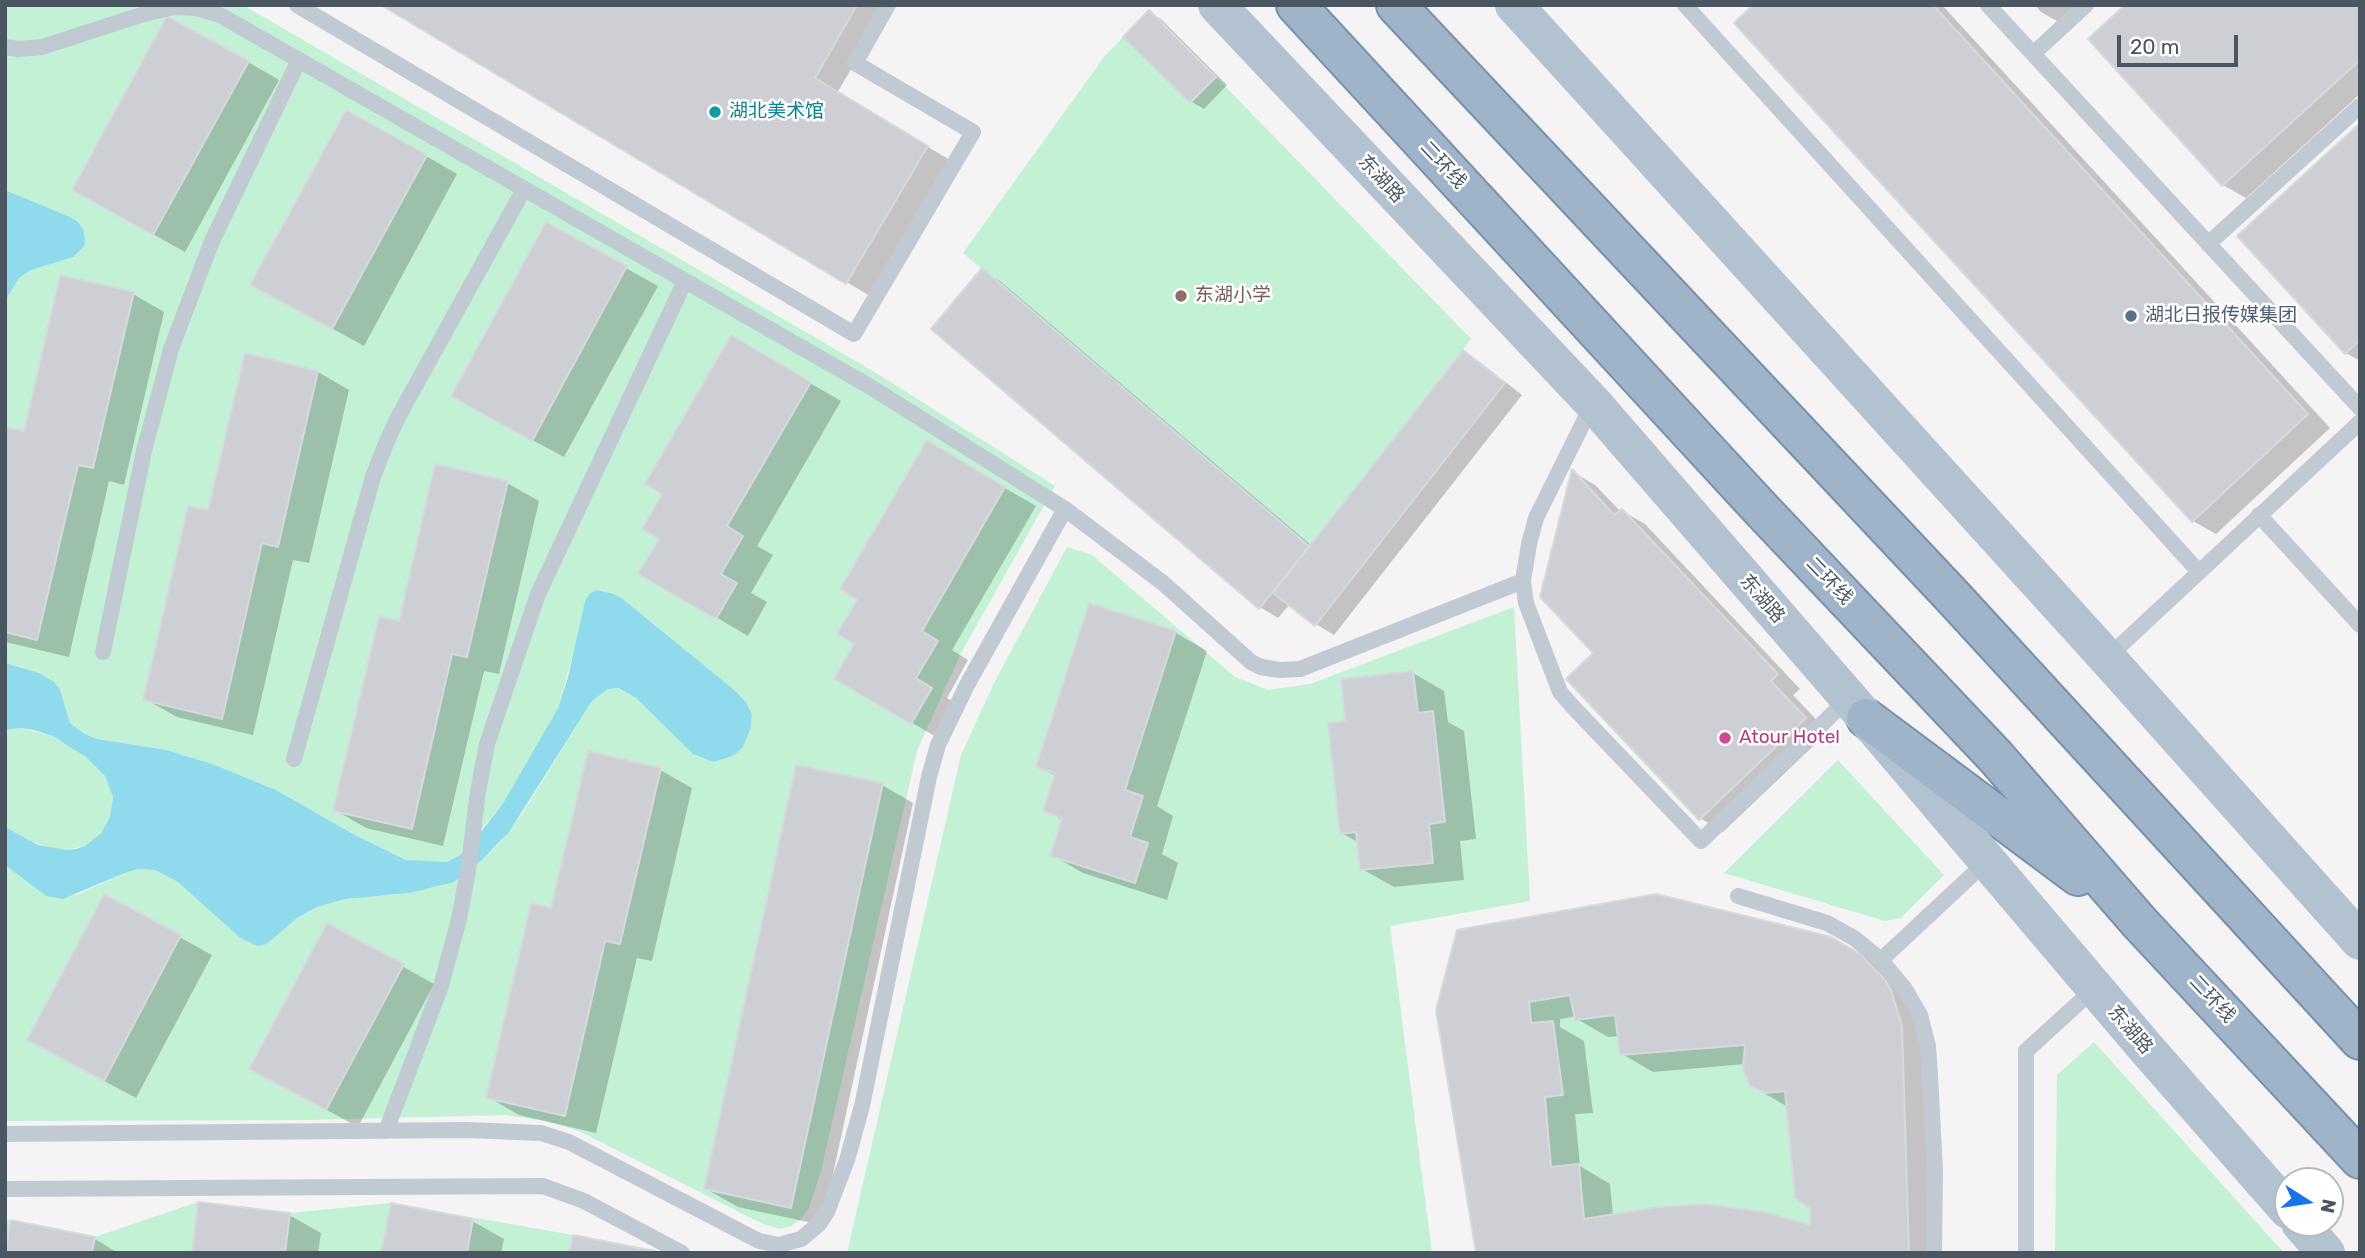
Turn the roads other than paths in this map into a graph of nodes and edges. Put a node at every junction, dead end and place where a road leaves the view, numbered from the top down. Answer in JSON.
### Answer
{"nodes":[{"id":1,"x":297,"y":5,"type":"edge"},
{"id":2,"x":888,"y":5,"type":"edge"},
{"id":3,"x":1217,"y":5,"type":"edge"},
{"id":4,"x":1296,"y":5,"type":"edge"},
{"id":5,"x":1396,"y":5,"type":"edge"},
{"id":6,"x":1514,"y":5,"type":"edge"},
{"id":7,"x":1685,"y":5,"type":"edge"},
{"id":8,"x":1988,"y":5,"type":"edge"},
{"id":9,"x":2086,"y":5,"type":"edge"},
{"id":10,"x":5,"y":47,"type":"edge"},
{"id":11,"x":2033,"y":54,"type":"junction"},
{"id":12,"x":299,"y":60,"type":"junction"},
{"id":13,"x":2360,"y":106,"type":"edge"},
{"id":14,"x":524,"y":189,"type":"junction"},
{"id":15,"x":2208,"y":244,"type":"junction"},
{"id":16,"x":685,"y":281,"type":"junction"},
{"id":17,"x":1592,"y":403,"type":"junction"},
{"id":18,"x":2360,"y":408,"type":"edge"},
{"id":19,"x":2360,"y":422,"type":"edge"},
{"id":20,"x":1065,"y":509,"type":"junction"},
{"id":21,"x":2259,"y":515,"type":"junction"},
{"id":22,"x":2199,"y":572,"type":"junction"},
{"id":23,"x":1523,"y":582,"type":"junction"},
{"id":24,"x":2360,"y":625,"type":"edge"},
{"id":25,"x":103,"y":652,"type":"dead end"},
{"id":26,"x":2106,"y":658,"type":"junction"},
{"id":27,"x":1857,"y":708,"type":"junction"},
{"id":28,"x":295,"y":759,"type":"dead end"},
{"id":29,"x":1987,"y":861,"type":"junction"},
{"id":30,"x":1738,"y":896,"type":"dead end"},
{"id":31,"x":2139,"y":922,"type":"junction"},
{"id":32,"x":2360,"y":941,"type":"edge"},
{"id":33,"x":1881,"y":960,"type":"junction"},
{"id":34,"x":2095,"y":988,"type":"junction"},
{"id":35,"x":2360,"y":1040,"type":"edge"},
{"id":36,"x":386,"y":1130,"type":"junction"},
{"id":37,"x":5,"y":1134,"type":"edge"},
{"id":38,"x":2360,"y":1158,"type":"edge"},
{"id":39,"x":5,"y":1189,"type":"edge"},
{"id":40,"x":2274,"y":1194,"type":"edge"},
{"id":41,"x":2312,"y":1237,"type":"edge"},
{"id":42,"x":682,"y":1253,"type":"edge"},
{"id":43,"x":1934,"y":1253,"type":"edge"},
{"id":44,"x":2026,"y":1253,"type":"edge"},
{"id":45,"x":2326,"y":1253,"type":"edge"}],
"edges":[{"from":1,"to":2,"type":"lane"},
{"from":3,"to":17,"type":"main road","name":"东湖路"},
{"from":4,"to":31,"type":"highway","name":"二环线"},
{"from":5,"to":35,"type":"highway"},
{"from":6,"to":26,"type":"main road"},
{"from":7,"to":22,"type":"lane"},
{"from":8,"to":11,"type":"lane"},
{"from":9,"to":11,"type":"lane"},
{"from":10,"to":12,"type":"lane"},
{"from":11,"to":15,"type":"lane"},
{"from":12,"to":14,"type":"lane"},
{"from":12,"to":25,"type":"lane"},
{"from":13,"to":15,"type":"lane"},
{"from":14,"to":16,"type":"lane"},
{"from":14,"to":28,"type":"lane"},
{"from":15,"to":18,"type":"lane"},
{"from":16,"to":20,"type":"lane"},
{"from":16,"to":36,"type":"lane"},
{"from":17,"to":23,"type":"lane"},
{"from":17,"to":27,"type":"main road","name":"东湖路"},
{"from":19,"to":21,"type":"lane"},
{"from":20,"to":23,"type":"lane"},
{"from":20,"to":36,"type":"lane"},
{"from":21,"to":22,"type":"lane"},
{"from":21,"to":24,"type":"lane"},
{"from":22,"to":26,"type":"lane"},
{"from":23,"to":27,"type":"lane"},
{"from":26,"to":32,"type":"main road"},
{"from":27,"to":29,"type":"main road","name":"东湖路"},
{"from":27,"to":31,"type":"highway"},
{"from":29,"to":33,"type":"lane"},
{"from":29,"to":34,"type":"main road","name":"东湖路"},
{"from":30,"to":33,"type":"lane"},
{"from":31,"to":38,"type":"highway","name":"二环线"},
{"from":33,"to":43,"type":"lane"},
{"from":34,"to":40,"type":"main road","name":"东湖路"},
{"from":34,"to":44,"type":"lane"},
{"from":36,"to":37,"type":"lane"},
{"from":39,"to":42,"type":"lane"},
{"from":41,"to":45,"type":"main road"}]}
